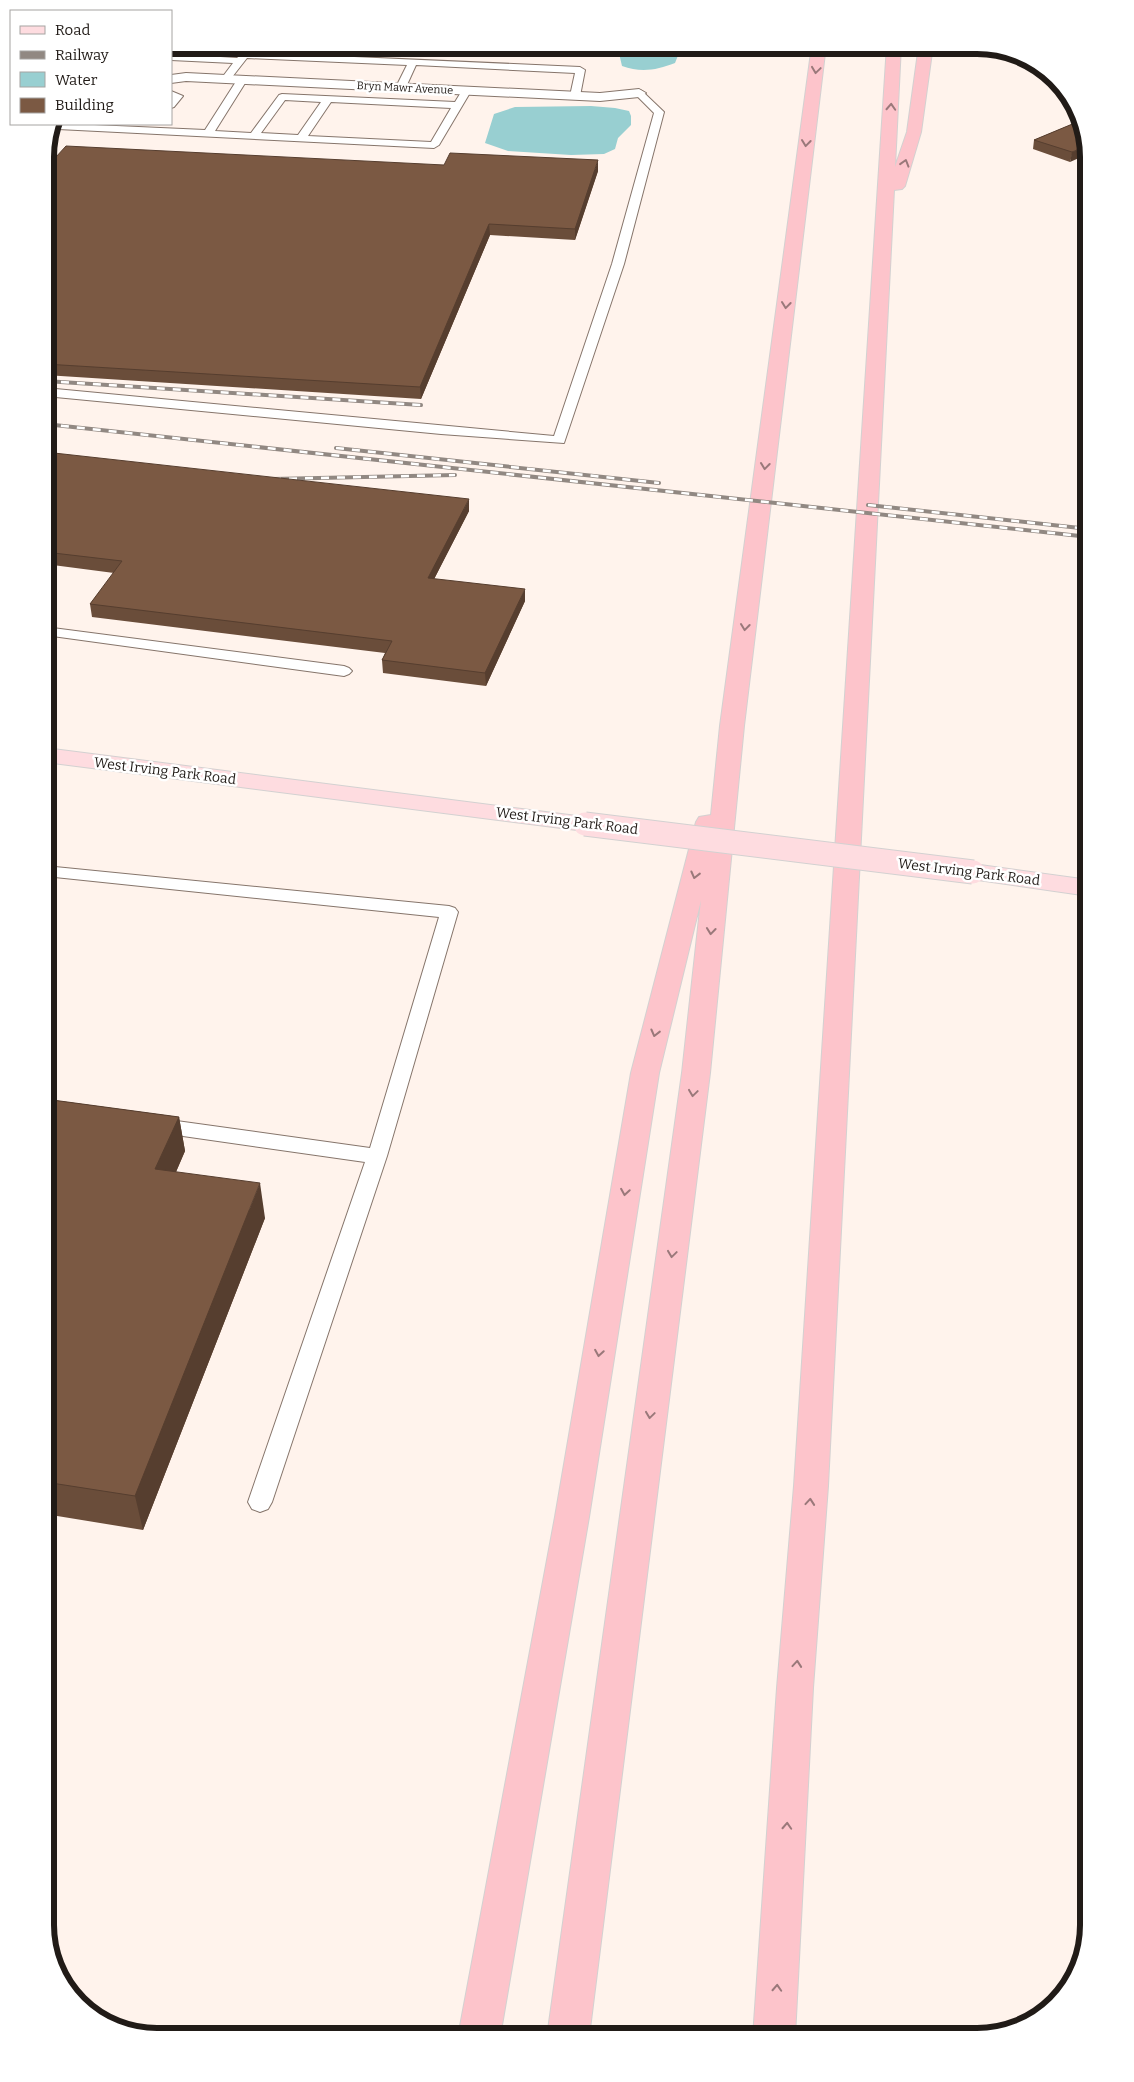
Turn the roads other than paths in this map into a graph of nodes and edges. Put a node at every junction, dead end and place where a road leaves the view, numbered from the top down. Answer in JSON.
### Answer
{"nodes":[{"id":1,"x":818,"y":54,"type":"edge"},
{"id":2,"x":894,"y":54,"type":"edge"},
{"id":3,"x":925,"y":54,"type":"edge"},
{"id":4,"x":172,"y":57,"type":"edge"},
{"id":5,"x":239,"y":61,"type":"junction"},
{"id":6,"x":413,"y":62,"type":"junction"},
{"id":7,"x":172,"y":79,"type":"edge"},
{"id":8,"x":226,"y":79,"type":"junction"},
{"id":9,"x":242,"y":80,"type":"junction"},
{"id":10,"x":401,"y":87,"type":"junction"},
{"id":11,"x":466,"y":90,"type":"junction"},
{"id":12,"x":639,"y":93,"type":"joint"},
{"id":13,"x":172,"y":94,"type":"edge"},
{"id":14,"x":575,"y":96,"type":"junction"},
{"id":15,"x":328,"y":99,"type":"junction"},
{"id":16,"x":172,"y":103,"type":"edge"},
{"id":17,"x":458,"y":105,"type":"junction"},
{"id":18,"x":58,"y":127,"type":"edge"},
{"id":19,"x":155,"y":127,"type":"edge"},
{"id":20,"x":208,"y":134,"type":"junction"},
{"id":21,"x":254,"y":136,"type":"junction"},
{"id":22,"x":300,"y":138,"type":"junction"},
{"id":23,"x":885,"y":226,"type":"junction"},
{"id":24,"x":54,"y":393,"type":"edge"},
{"id":25,"x":54,"y":632,"type":"edge"},
{"id":26,"x":344,"y":670,"type":"dead end"},
{"id":27,"x":732,"y":726,"type":"junction"},
{"id":28,"x":54,"y":756,"type":"edge"},
{"id":29,"x":54,"y":872,"type":"edge"},
{"id":30,"x":1080,"y":887,"type":"edge"},
{"id":31,"x":133,"y":1122,"type":"edge"},
{"id":32,"x":377,"y":1156,"type":"junction"},
{"id":33,"x":260,"y":1502,"type":"dead end"},
{"id":34,"x":481,"y":2028,"type":"edge"},
{"id":35,"x":569,"y":2028,"type":"edge"},
{"id":36,"x":775,"y":2028,"type":"edge"}],
"edges":[{"from":1,"to":27,"type":"highway","one_way":true},
{"from":23,"to":2,"type":"highway","one_way":true},
{"from":23,"to":3,"type":"highway","one_way":true},
{"from":4,"to":5,"type":"lane"},
{"from":5,"to":6,"type":"lane"},
{"from":5,"to":8,"type":"lane"},
{"from":6,"to":10,"type":"lane"},
{"from":6,"to":14,"type":"lane"},
{"from":7,"to":8,"type":"street","name":"Bryn Mawr Avenue"},
{"from":8,"to":9,"type":"street","name":"Bryn Mawr Avenue"},
{"from":9,"to":10,"type":"street","name":"Bryn Mawr Avenue"},
{"from":9,"to":20,"type":"lane"},
{"from":10,"to":11,"type":"street","name":"Bryn Mawr Avenue"},
{"from":11,"to":14,"type":"street","name":"Bryn Mawr Avenue"},
{"from":11,"to":17,"type":"lane"},
{"from":12,"to":14,"type":"street","name":"Bryn Mawr Avenue"},
{"from":12,"to":24,"type":"lane"},
{"from":13,"to":16,"type":"lane"},
{"from":15,"to":17,"type":"lane"},
{"from":15,"to":21,"type":"lane"},
{"from":15,"to":22,"type":"lane"},
{"from":17,"to":22,"type":"lane"},
{"from":18,"to":19,"type":"lane"},
{"from":19,"to":20,"type":"lane"},
{"from":20,"to":21,"type":"lane"},
{"from":21,"to":22,"type":"lane"},
{"from":36,"to":23,"type":"highway","one_way":true},
{"from":25,"to":26,"type":"lane"},
{"from":27,"to":34,"type":"highway","one_way":true},
{"from":27,"to":35,"type":"highway","one_way":true},
{"from":28,"to":30,"type":"main road","name":"West Irving Park Road","bridge":true},
{"from":29,"to":32,"type":"lane"},
{"from":31,"to":32,"type":"lane"},
{"from":32,"to":33,"type":"lane"}]}
